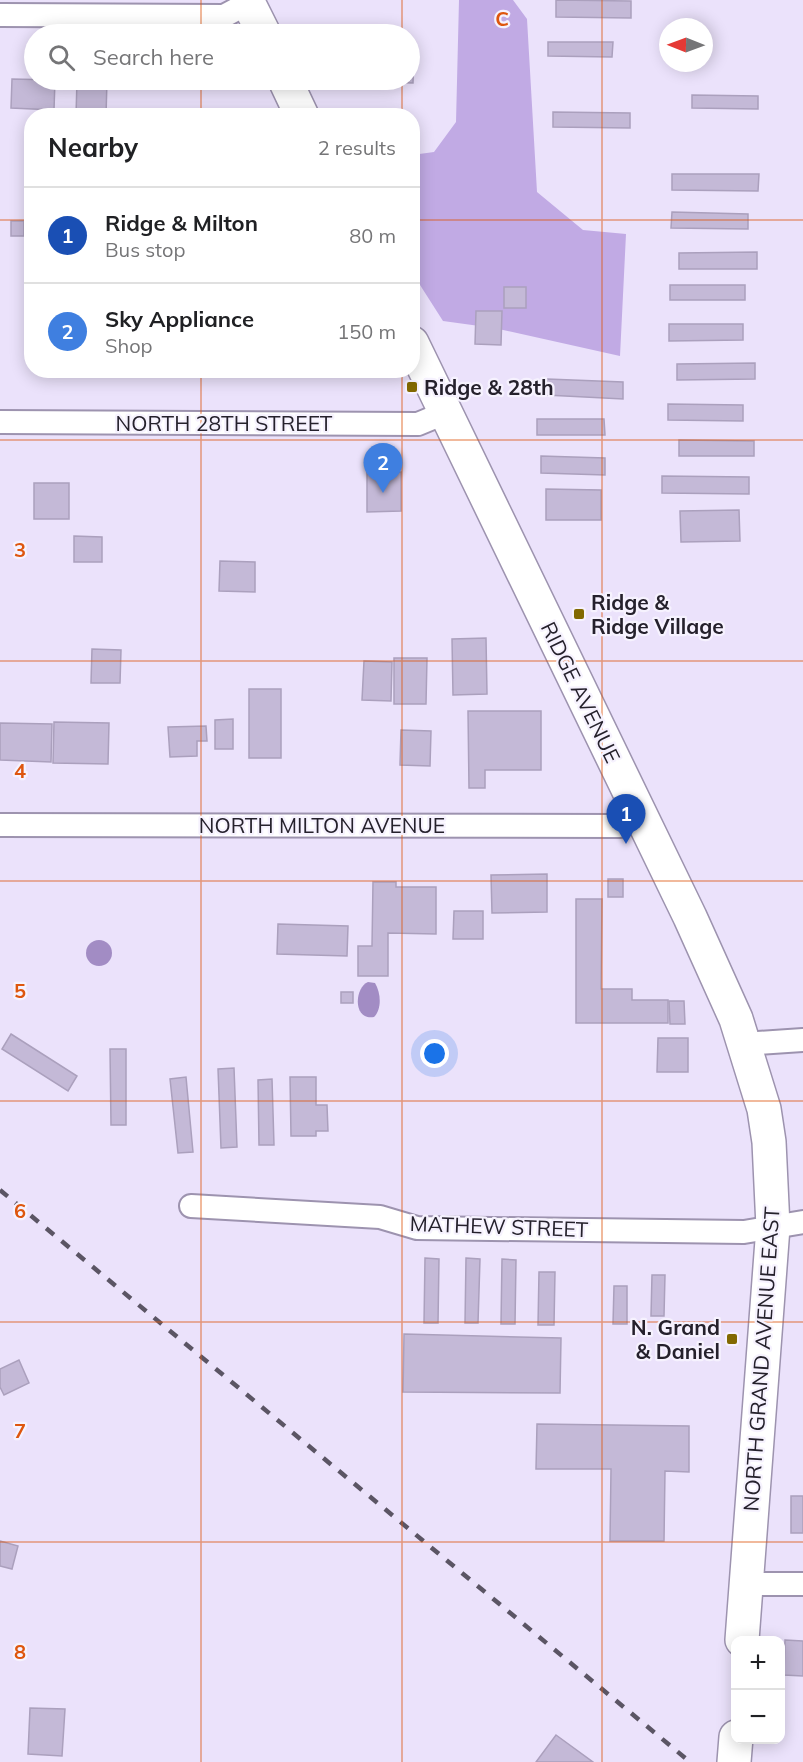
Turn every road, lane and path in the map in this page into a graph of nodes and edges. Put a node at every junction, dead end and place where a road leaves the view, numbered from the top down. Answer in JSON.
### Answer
{"nodes":[{"id":1,"x":248,"y":2,"type":"edge"},
{"id":2,"x":0,"y":15,"type":"edge"},
{"id":3,"x":259,"y":24,"type":"edge"},
{"id":4,"x":290,"y":90,"type":"edge"},
{"id":5,"x":298,"y":108,"type":"edge"},
{"id":6,"x":420,"y":359,"type":"edge"},
{"id":7,"x":447,"y":412,"type":"junction"},
{"id":8,"x":0,"y":422,"type":"edge"},
{"id":9,"x":642,"y":815,"type":"junction"},
{"id":10,"x":0,"y":825,"type":"edge"},
{"id":11,"x":803,"y":1040,"type":"edge"},
{"id":12,"x":744,"y":1044,"type":"junction"},
{"id":13,"x":191,"y":1206,"type":"dead end"},
{"id":14,"x":788,"y":1224,"type":"edge"},
{"id":15,"x":746,"y":1584,"type":"junction"},
{"id":16,"x":803,"y":1584,"type":"edge"},
{"id":17,"x":742,"y":1636,"type":"edge"},
{"id":18,"x":735,"y":1744,"type":"edge"},
{"id":19,"x":734,"y":1762,"type":"edge"}],
"edges":[{"from":1,"to":2,"type":"street"},
{"from":1,"to":3,"type":"street"},
{"from":4,"to":5,"type":"street"},
{"from":6,"to":7,"type":"street","name":"RIDGE AVENUE"},
{"from":7,"to":8,"type":"street","name":"NORTH 28TH STREET"},
{"from":7,"to":9,"type":"street","name":"RIDGE AVENUE"},
{"from":9,"to":10,"type":"street","name":"NORTH MILTON AVENUE"},
{"from":9,"to":12,"type":"street","name":"RIDGE AVENUE"},
{"from":11,"to":12,"type":"street"},
{"from":12,"to":14,"type":"street","name":"NORTH GRAND AVENUE EAST"},
{"from":13,"to":14,"type":"street","name":"MATHEW STREET"},
{"from":14,"to":15,"type":"street","name":"NORTH GRAND AVENUE EAST"},
{"from":15,"to":16,"type":"street"},
{"from":15,"to":17,"type":"street","name":"NORTH GRAND AVENUE EAST"},
{"from":18,"to":19,"type":"street"}]}
